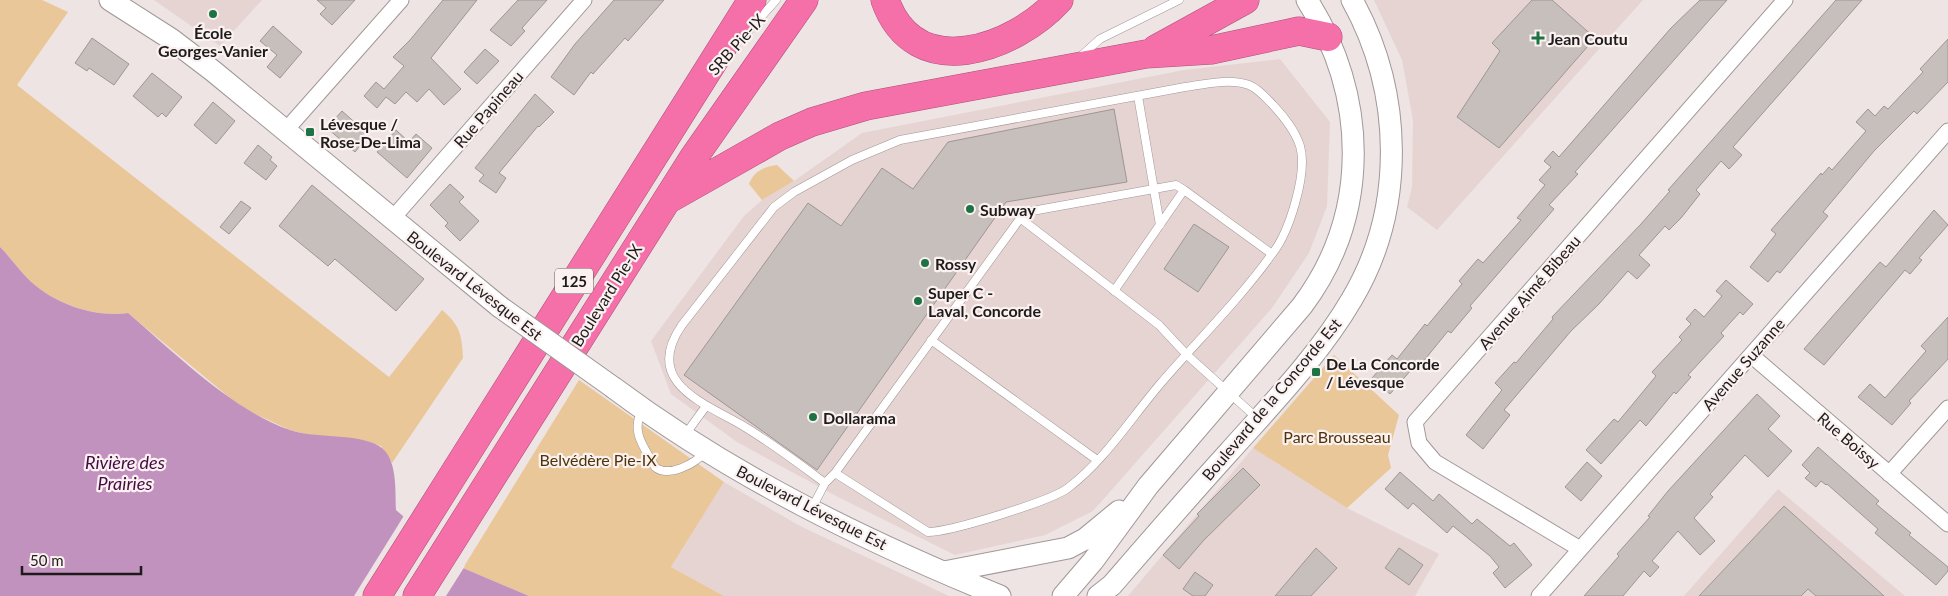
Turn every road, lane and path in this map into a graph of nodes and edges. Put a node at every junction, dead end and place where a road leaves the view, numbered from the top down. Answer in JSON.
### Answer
{"nodes":[{"id":1,"x":110,"y":0,"type":"edge"},
{"id":2,"x":401,"y":0,"type":"edge"},
{"id":3,"x":584,"y":0,"type":"edge"},
{"id":4,"x":752,"y":0,"type":"edge"},
{"id":5,"x":776,"y":0,"type":"edge"},
{"id":6,"x":804,"y":0,"type":"edge"},
{"id":7,"x":884,"y":0,"type":"edge"},
{"id":8,"x":1059,"y":0,"type":"edge"},
{"id":9,"x":1179,"y":0,"type":"edge"},
{"id":10,"x":1245,"y":0,"type":"edge"},
{"id":11,"x":1308,"y":0,"type":"edge"},
{"id":12,"x":1352,"y":0,"type":"edge"},
{"id":13,"x":1785,"y":0,"type":"edge"},
{"id":14,"x":1328,"y":37,"type":"junction"},
{"id":15,"x":736,"y":44,"type":"dead end"},
{"id":16,"x":729,"y":52,"type":"dead end"},
{"id":17,"x":1146,"y":54,"type":"junction"},
{"id":18,"x":1067,"y":69,"type":"junction"},
{"id":19,"x":696,"y":89,"type":"junction"},
{"id":20,"x":1138,"y":96,"type":"junction"},
{"id":21,"x":286,"y":130,"type":"junction"},
{"id":22,"x":1948,"y":131,"type":"edge"},
{"id":23,"x":1154,"y":190,"type":"junction"},
{"id":24,"x":1184,"y":190,"type":"junction"},
{"id":25,"x":666,"y":201,"type":"junction"},
{"id":26,"x":1020,"y":218,"type":"junction"},
{"id":27,"x":392,"y":219,"type":"junction"},
{"id":28,"x":1160,"y":225,"type":"junction"},
{"id":29,"x":1272,"y":254,"type":"junction"},
{"id":30,"x":1114,"y":290,"type":"junction"},
{"id":31,"x":931,"y":340,"type":"junction"},
{"id":32,"x":1187,"y":355,"type":"junction"},
{"id":33,"x":1751,"y":355,"type":"junction"},
{"id":34,"x":1228,"y":393,"type":"junction"},
{"id":35,"x":706,"y":406,"type":"junction"},
{"id":36,"x":1948,"y":408,"type":"edge"},
{"id":37,"x":643,"y":410,"type":"junction"},
{"id":38,"x":1259,"y":419,"type":"junction"},
{"id":39,"x":684,"y":437,"type":"junction"},
{"id":40,"x":706,"y":450,"type":"junction"},
{"id":41,"x":1097,"y":460,"type":"junction"},
{"id":42,"x":835,"y":473,"type":"junction"},
{"id":43,"x":1889,"y":474,"type":"junction"},
{"id":44,"x":825,"y":483,"type":"junction"},
{"id":45,"x":1148,"y":486,"type":"junction"},
{"id":46,"x":811,"y":510,"type":"junction"},
{"id":47,"x":1948,"y":524,"type":"edge"},
{"id":48,"x":1580,"y":549,"type":"junction"},
{"id":49,"x":944,"y":572,"type":"junction"},
{"id":50,"x":1107,"y":592,"type":"edge"},
{"id":51,"x":377,"y":596,"type":"edge"},
{"id":52,"x":417,"y":596,"type":"edge"},
{"id":53,"x":1000,"y":596,"type":"edge"},
{"id":54,"x":1063,"y":596,"type":"edge"},
{"id":55,"x":1539,"y":596,"type":"edge"}],
"edges":[{"from":1,"to":21,"type":"street","name":"Boulevard Lévesque Est"},
{"from":2,"to":21,"type":"street"},
{"from":3,"to":27,"type":"street","name":"Rue Papineau"},
{"from":4,"to":19,"type":"highway","number":"125"},
{"from":5,"to":15,"type":"lane","name":"SRB Pie-IX"},
{"from":6,"to":25,"type":"highway","name":"Boulevard Pie-IX","number":"125"},
{"from":7,"to":8,"type":"highway"},
{"from":9,"to":18,"type":"lane"},
{"from":10,"to":17,"type":"highway"},
{"from":11,"to":14,"type":"street"},
{"from":12,"to":38,"type":"street","name":"Boulevard de la Concorde Est"},
{"from":13,"to":48,"type":"street","name":"Avenue Aimé Bibeau"},
{"from":14,"to":17,"type":"highway"},
{"from":14,"to":34,"type":"street"},
{"from":16,"to":19,"type":"lane","name":"SRB Pie-IX"},
{"from":17,"to":18,"type":"highway"},
{"from":18,"to":25,"type":"highway"},
{"from":19,"to":51,"type":"highway","number":"125"},
{"from":20,"to":23,"type":"lane"},
{"from":20,"to":29,"type":"lane"},
{"from":20,"to":35,"type":"lane"},
{"from":21,"to":27,"type":"street","name":"Boulevard Lévesque Est"},
{"from":22,"to":33,"type":"street","name":"Avenue Suzanne"},
{"from":23,"to":24,"type":"lane"},
{"from":23,"to":26,"type":"lane"},
{"from":23,"to":28,"type":"lane"},
{"from":24,"to":28,"type":"lane"},
{"from":24,"to":29,"type":"lane"},
{"from":25,"to":52,"type":"highway","name":"Boulevard Pie-IX","number":"125"},
{"from":26,"to":30,"type":"lane"},
{"from":26,"to":31,"type":"lane"},
{"from":27,"to":37,"type":"street","name":"Boulevard Lévesque Est","bridge":true},
{"from":28,"to":30,"type":"lane"},
{"from":29,"to":32,"type":"lane"},
{"from":30,"to":32,"type":"lane"},
{"from":31,"to":41,"type":"lane"},
{"from":31,"to":42,"type":"lane"},
{"from":32,"to":34,"type":"lane"},
{"from":32,"to":41,"type":"lane"},
{"from":33,"to":43,"type":"street","name":"Rue Boissy"},
{"from":33,"to":48,"type":"street","name":"Avenue Suzanne"},
{"from":34,"to":38,"type":"lane"},
{"from":34,"to":45,"type":"street"},
{"from":35,"to":39,"type":"lane"},
{"from":35,"to":44,"type":"lane"},
{"from":36,"to":43,"type":"street"},
{"from":37,"to":39,"type":"street","name":"Boulevard Lévesque Est"},
{"from":37,"to":40,"type":"lane"},
{"from":38,"to":50,"type":"street","name":"Boulevard de la Concorde Est"},
{"from":39,"to":40,"type":"street","name":"Boulevard Lévesque Est"},
{"from":40,"to":46,"type":"street","name":"Boulevard Lévesque Est"},
{"from":41,"to":42,"type":"lane"},
{"from":42,"to":44,"type":"lane"},
{"from":43,"to":47,"type":"street","name":"Rue Boissy"},
{"from":44,"to":46,"type":"lane"},
{"from":45,"to":49,"type":"street"},
{"from":45,"to":54,"type":"street"},
{"from":46,"to":49,"type":"street","name":"Boulevard Lévesque Est"},
{"from":48,"to":55,"type":"street","name":"Avenue Suzanne"},
{"from":49,"to":53,"type":"street","name":"Boulevard Lévesque Est"}]}
